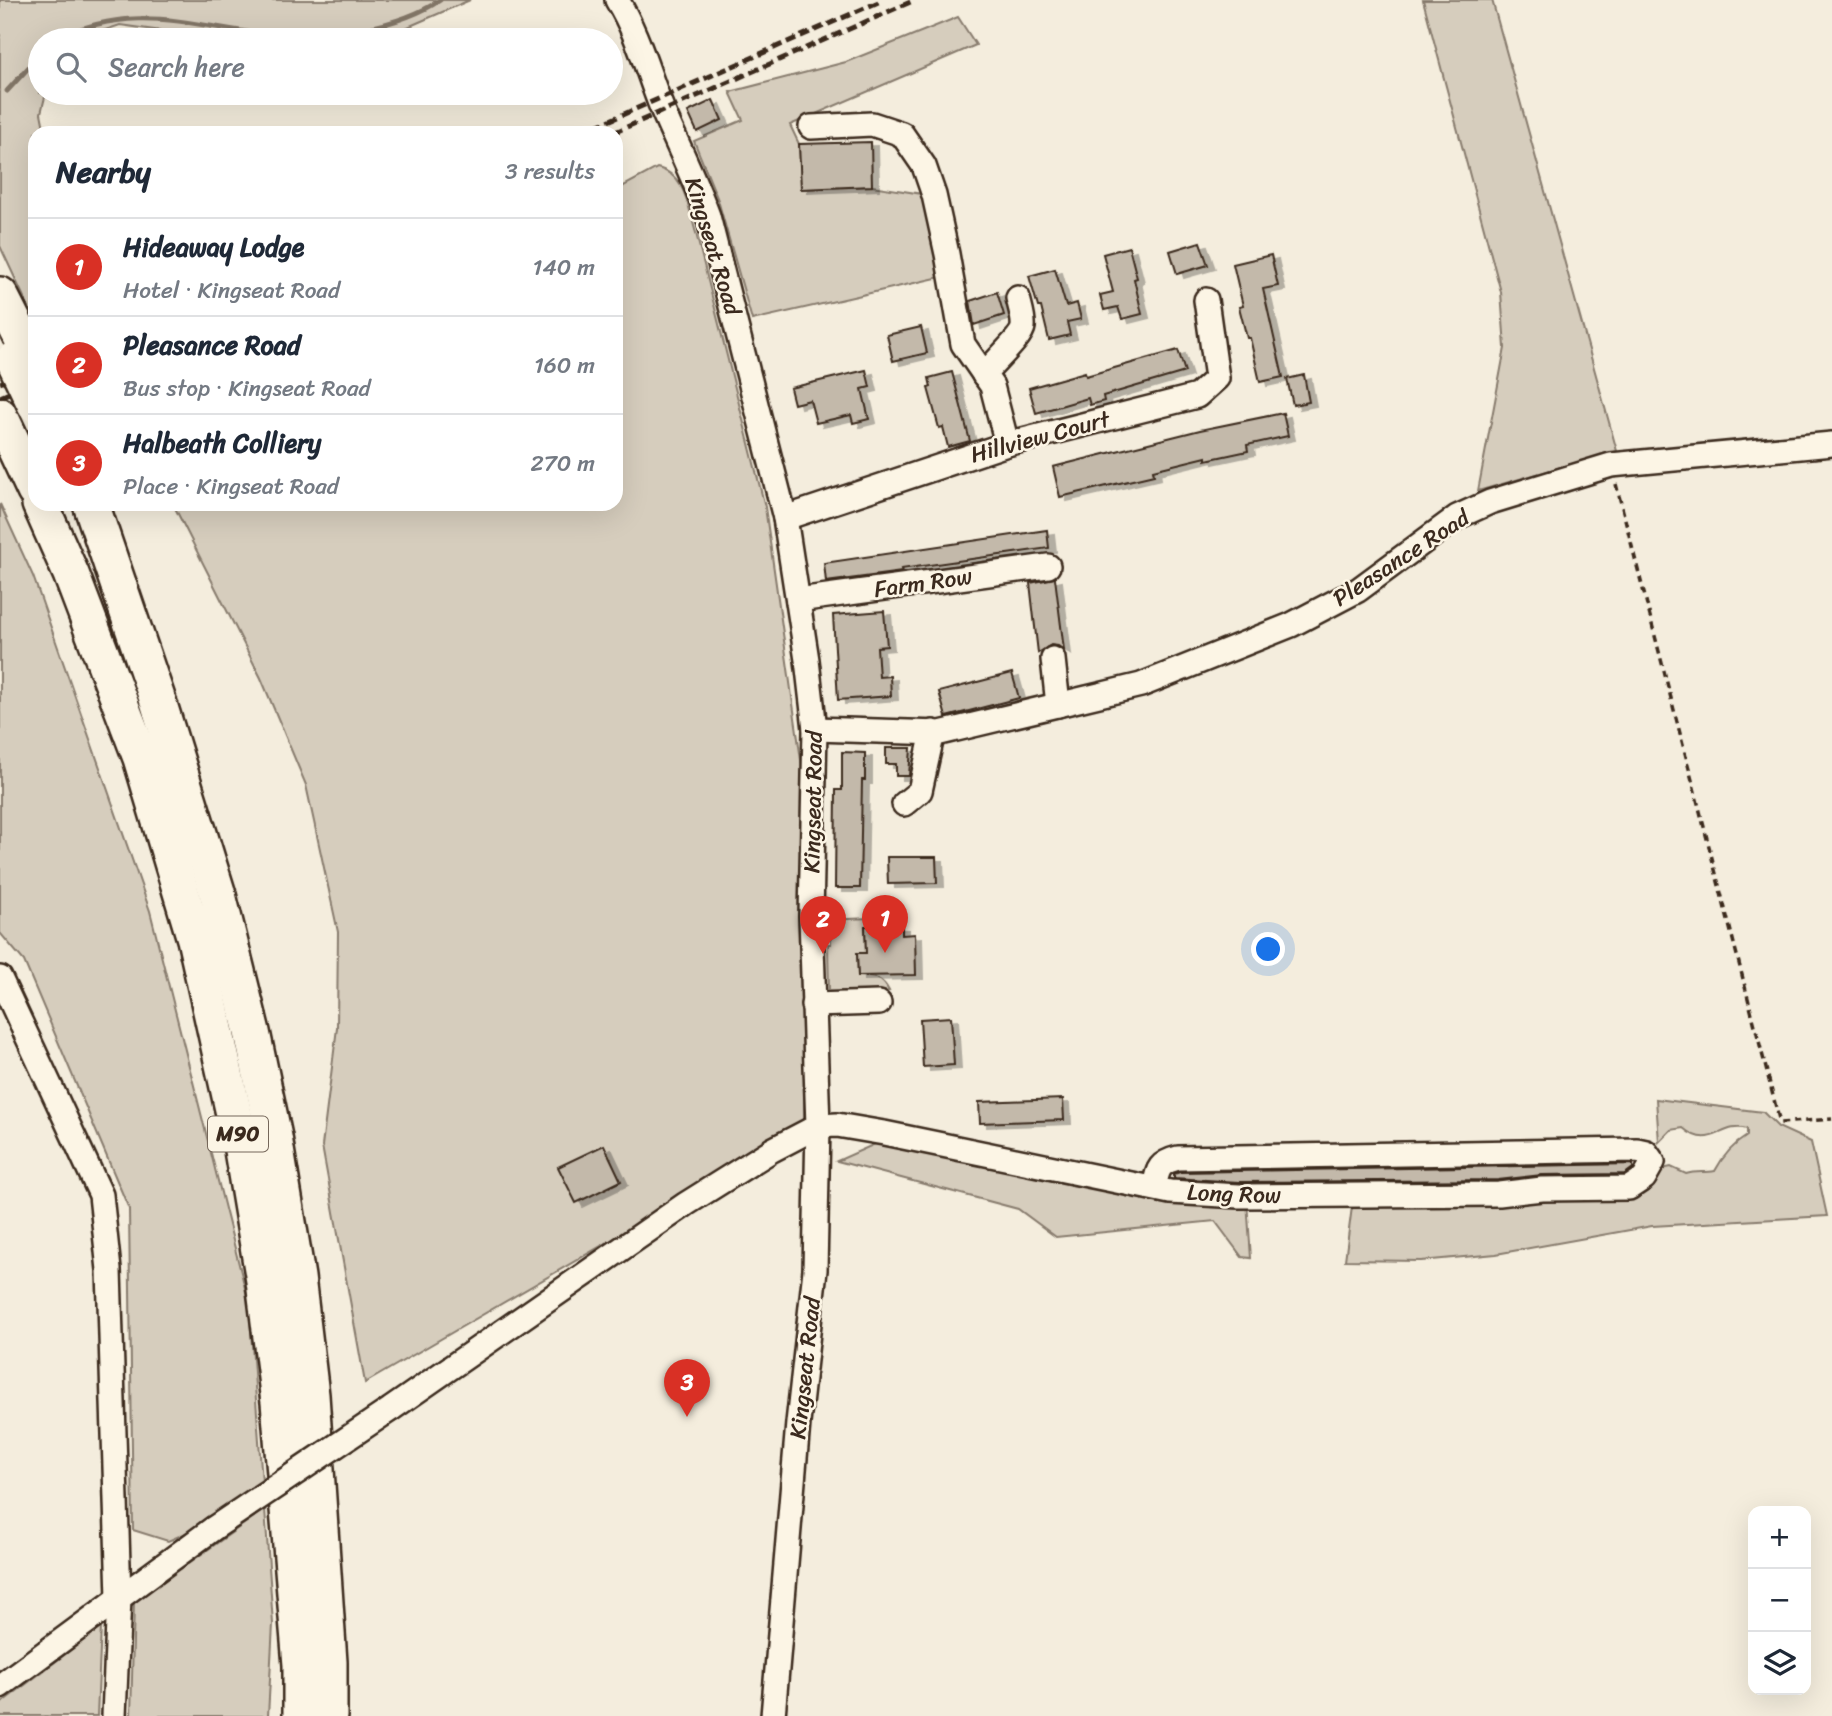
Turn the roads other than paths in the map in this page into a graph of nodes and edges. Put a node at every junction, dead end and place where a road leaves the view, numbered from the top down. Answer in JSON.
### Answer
{"nodes":[{"id":1,"x":617,"y":0,"type":"edge"},
{"id":2,"x":811,"y":127,"type":"dead end"},
{"id":3,"x":0,"y":295,"type":"edge"},
{"id":4,"x":1018,"y":299,"type":"dead end"},
{"id":5,"x":1206,"y":300,"type":"dead end"},
{"id":6,"x":20,"y":352,"type":"edge"},
{"id":7,"x":984,"y":374,"type":"junction"},
{"id":8,"x":28,"y":380,"type":"edge"},
{"id":9,"x":3,"y":430,"type":"edge"},
{"id":10,"x":1007,"y":443,"type":"junction"},
{"id":11,"x":1832,"y":444,"type":"edge"},
{"id":12,"x":28,"y":478,"type":"edge"},
{"id":13,"x":28,"y":484,"type":"edge"},
{"id":14,"x":41,"y":511,"type":"edge"},
{"id":15,"x":81,"y":511,"type":"edge"},
{"id":16,"x":93,"y":511,"type":"edge"},
{"id":17,"x":785,"y":518,"type":"junction"},
{"id":18,"x":1048,"y":566,"type":"dead end"},
{"id":19,"x":798,"y":600,"type":"junction"},
{"id":20,"x":1053,"y":659,"type":"dead end"},
{"id":21,"x":158,"y":701,"type":"junction"},
{"id":22,"x":1066,"y":703,"type":"junction"},
{"id":23,"x":815,"y":729,"type":"junction"},
{"id":24,"x":933,"y":732,"type":"junction"},
{"id":25,"x":904,"y":804,"type":"dead end"},
{"id":26,"x":0,"y":978,"type":"edge"},
{"id":27,"x":879,"y":1003,"type":"dead end"},
{"id":28,"x":813,"y":1004,"type":"junction"},
{"id":29,"x":818,"y":1126,"type":"junction"},
{"id":30,"x":1154,"y":1188,"type":"junction"},
{"id":31,"x":119,"y":1598,"type":"junction"},
{"id":32,"x":0,"y":1686,"type":"edge"},
{"id":33,"x":114,"y":1716,"type":"edge"},
{"id":34,"x":301,"y":1716,"type":"edge"},
{"id":35,"x":329,"y":1716,"type":"edge"},
{"id":36,"x":773,"y":1716,"type":"edge"}],
"edges":[{"from":1,"to":17,"type":"street","name":"Kingseat Road"},
{"from":2,"to":7,"type":"street"},
{"from":3,"to":6,"type":"highway"},
{"from":4,"to":7,"type":"street"},
{"from":5,"to":10,"type":"street","name":"Hillview Court"},
{"from":6,"to":8,"type":"highway","bridge":true},
{"from":7,"to":10,"type":"street"},
{"from":9,"to":12,"type":"highway","number":"M90"},
{"from":9,"to":13,"type":"highway","number":"M90"},
{"from":10,"to":17,"type":"street","name":"Hillview Court"},
{"from":11,"to":22,"type":"street","name":"Pleasance Road"},
{"from":14,"to":34,"type":"highway","number":"M90"},
{"from":15,"to":21,"type":"highway","number":"M90"},
{"from":16,"to":21,"type":"highway","number":"M90"},
{"from":17,"to":19,"type":"street","name":"Kingseat Road"},
{"from":18,"to":19,"type":"street","name":"Farm Row"},
{"from":19,"to":23,"type":"street","name":"Kingseat Road"},
{"from":20,"to":22,"type":"street"},
{"from":21,"to":35,"type":"highway","number":"M90"},
{"from":22,"to":24,"type":"street","name":"Pleasance Road"},
{"from":23,"to":24,"type":"street","name":"Pleasance Road"},
{"from":23,"to":28,"type":"street","name":"Kingseat Road"},
{"from":24,"to":25,"type":"street"},
{"from":26,"to":31,"type":"street"},
{"from":27,"to":28,"type":"street"},
{"from":28,"to":29,"type":"street","name":"Kingseat Road"},
{"from":29,"to":30,"type":"street","name":"Long Row"},
{"from":29,"to":31,"type":"street","bridge":true},
{"from":29,"to":36,"type":"street","name":"Kingseat Road"},
{"from":30,"to":30,"type":"street","name":"Long Row"},
{"from":31,"to":32,"type":"street"},
{"from":31,"to":33,"type":"street"}]}
